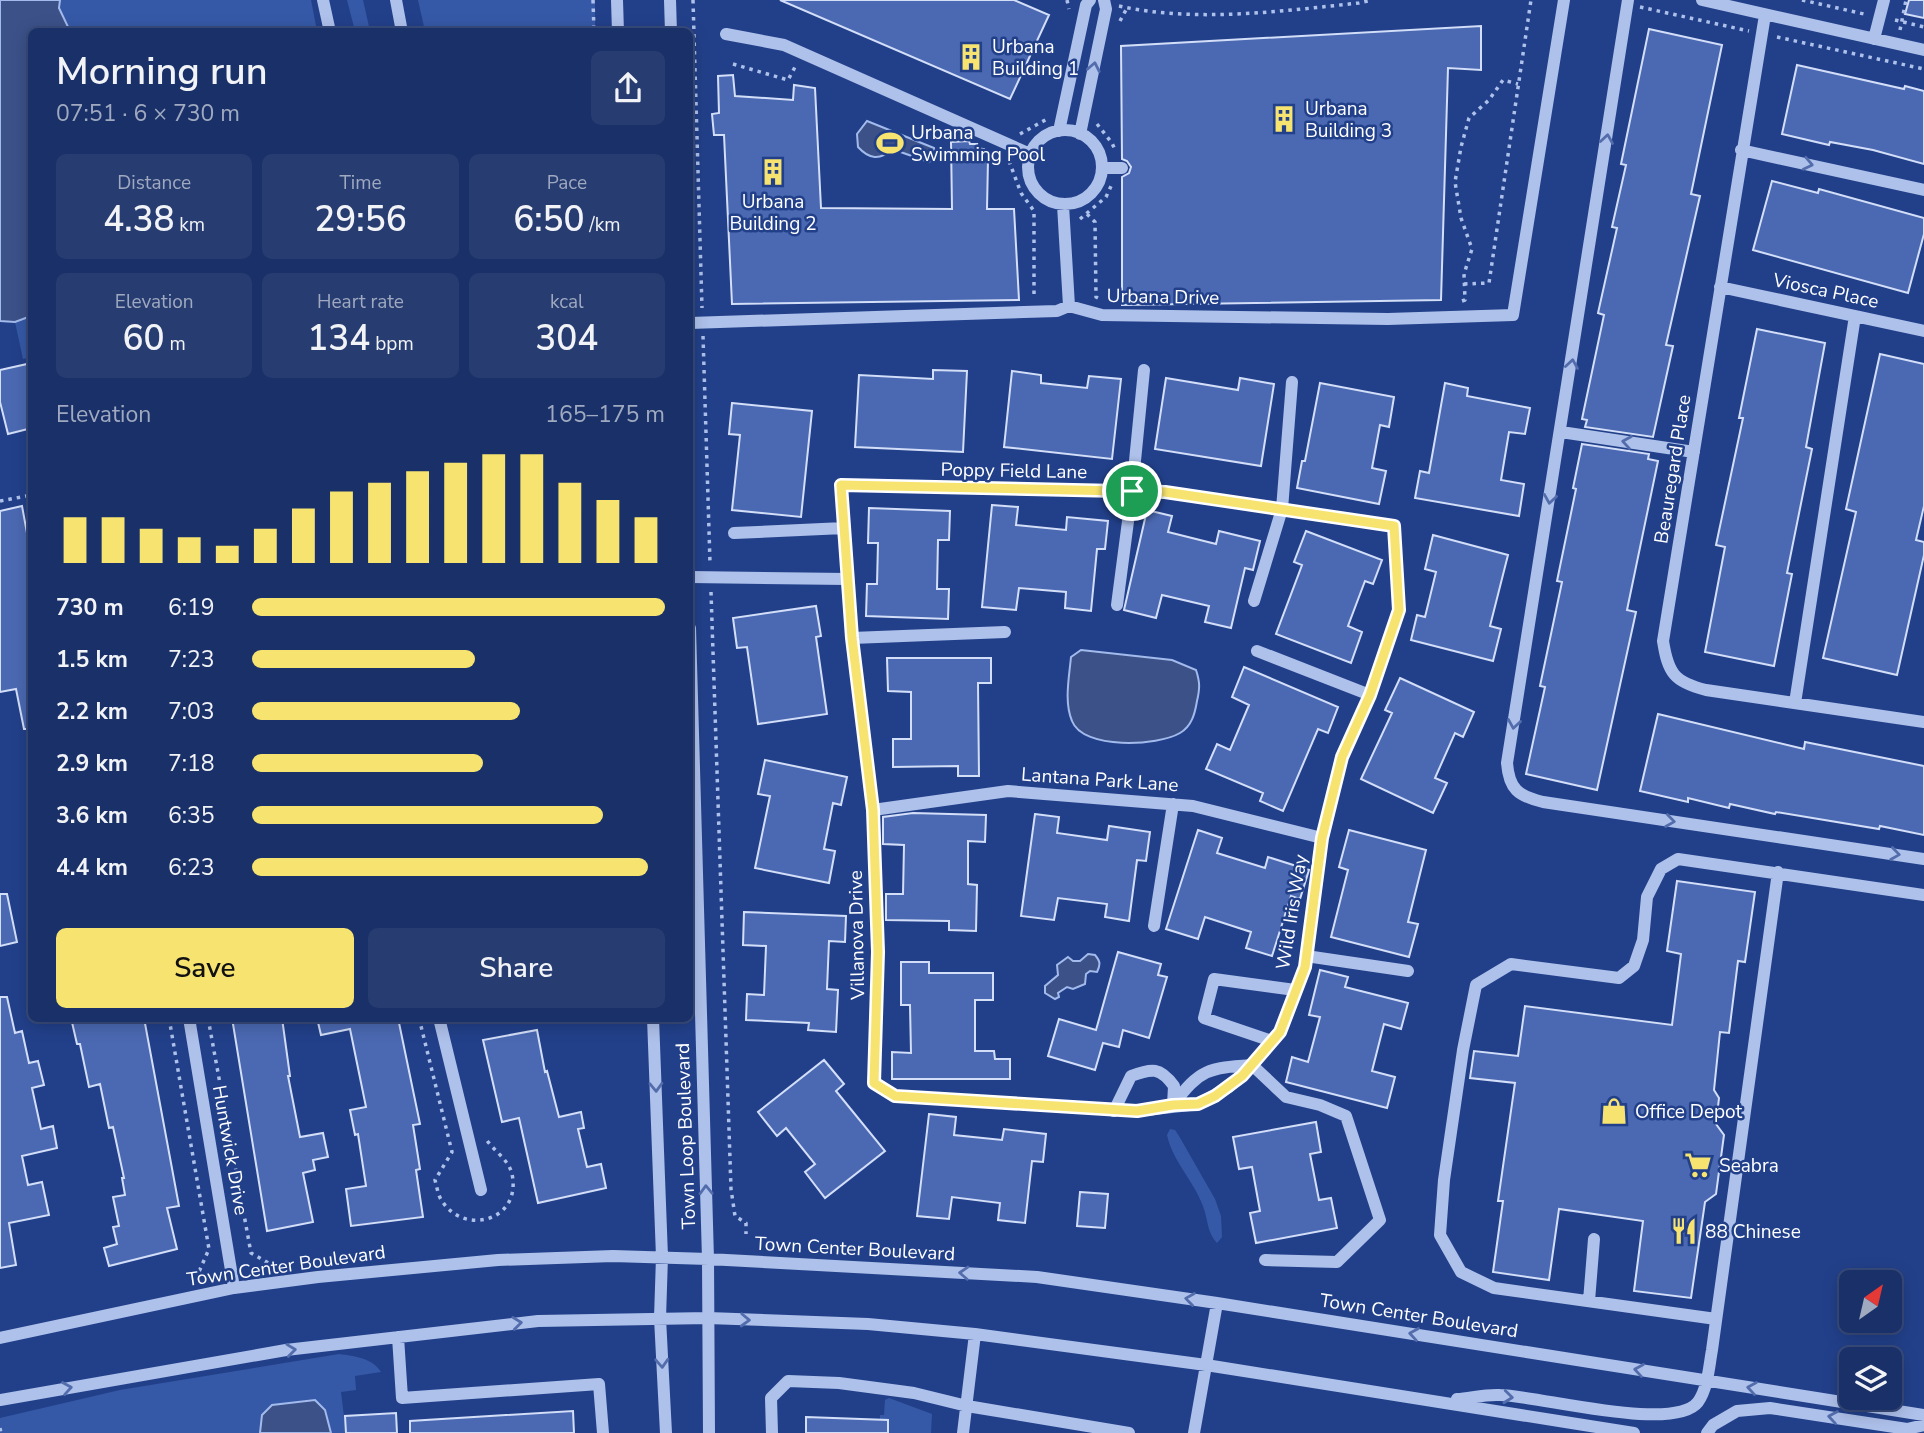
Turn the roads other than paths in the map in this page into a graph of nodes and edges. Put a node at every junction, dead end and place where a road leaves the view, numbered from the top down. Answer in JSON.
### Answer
{"nodes":[{"id":1,"x":323,"y":0,"type":"edge"},
{"id":2,"x":396,"y":0,"type":"edge"},
{"id":3,"x":617,"y":0,"type":"edge"},
{"id":4,"x":670,"y":0,"type":"edge"},
{"id":5,"x":1090,"y":0,"type":"edge"},
{"id":6,"x":1564,"y":0,"type":"edge"},
{"id":7,"x":1628,"y":0,"type":"edge"},
{"id":8,"x":1702,"y":0,"type":"edge"},
{"id":9,"x":1884,"y":0,"type":"edge"},
{"id":10,"x":1105,"y":1,"type":"edge"},
{"id":11,"x":1765,"y":15,"type":"junction"},
{"id":12,"x":329,"y":28,"type":"edge"},
{"id":13,"x":401,"y":28,"type":"edge"},
{"id":14,"x":618,"y":28,"type":"edge"},
{"id":15,"x":671,"y":28,"type":"edge"},
{"id":16,"x":726,"y":34,"type":"dead end"},
{"id":17,"x":1874,"y":38,"type":"junction"},
{"id":18,"x":1924,"y":50,"type":"edge"},
{"id":19,"x":1059,"y":131,"type":"junction"},
{"id":20,"x":1080,"y":134,"type":"junction"},
{"id":21,"x":1741,"y":150,"type":"junction"},
{"id":22,"x":1030,"y":154,"type":"junction"},
{"id":23,"x":1924,"y":190,"type":"edge"},
{"id":24,"x":1063,"y":205,"type":"junction"},
{"id":25,"x":1720,"y":287,"type":"junction"},
{"id":26,"x":1069,"y":306,"type":"junction"},
{"id":27,"x":1855,"y":316,"type":"junction"},
{"id":28,"x":696,"y":323,"type":"edge"},
{"id":29,"x":1924,"y":331,"type":"edge"},
{"id":30,"x":1144,"y":370,"type":"dead end"},
{"id":31,"x":1292,"y":382,"type":"dead end"},
{"id":32,"x":1561,"y":432,"type":"junction"},
{"id":33,"x":1694,"y":452,"type":"junction"},
{"id":34,"x":841,"y":485,"type":"joint"},
{"id":35,"x":1132,"y":491,"type":"junction"},
{"id":36,"x":1282,"y":509,"type":"junction"},
{"id":37,"x":1394,"y":526,"type":"joint"},
{"id":38,"x":844,"y":528,"type":"junction"},
{"id":39,"x":734,"y":533,"type":"dead end"},
{"id":40,"x":693,"y":577,"type":"edge"},
{"id":41,"x":847,"y":579,"type":"junction"},
{"id":42,"x":1254,"y":601,"type":"dead end"},
{"id":43,"x":1116,"y":605,"type":"dead end"},
{"id":44,"x":1005,"y":632,"type":"dead end"},
{"id":45,"x":852,"y":638,"type":"junction"},
{"id":46,"x":1257,"y":651,"type":"dead end"},
{"id":47,"x":1370,"y":695,"type":"junction"},
{"id":48,"x":1795,"y":703,"type":"junction"},
{"id":49,"x":1924,"y":722,"type":"edge"},
{"id":50,"x":693,"y":733,"type":"edge"},
{"id":51,"x":1173,"y":804,"type":"junction"},
{"id":52,"x":873,"y":810,"type":"junction"},
{"id":53,"x":1322,"y":838,"type":"junction"},
{"id":54,"x":1924,"y":859,"type":"edge"},
{"id":55,"x":1778,"y":872,"type":"junction"},
{"id":56,"x":1924,"y":895,"type":"edge"},
{"id":57,"x":1154,"y":926,"type":"dead end"},
{"id":58,"x":1306,"y":956,"type":"junction"},
{"id":59,"x":1408,"y":971,"type":"dead end"},
{"id":60,"x":1296,"y":990,"type":"junction"},
{"id":61,"x":190,"y":1022,"type":"edge"},
{"id":62,"x":440,"y":1022,"type":"edge"},
{"id":63,"x":653,"y":1022,"type":"edge"},
{"id":64,"x":1272,"y":1041,"type":"junction"},
{"id":65,"x":1252,"y":1065,"type":"junction"},
{"id":66,"x":1173,"y":1105,"type":"junction"},
{"id":67,"x":1114,"y":1111,"type":"junction"},
{"id":68,"x":481,"y":1190,"type":"dead end"},
{"id":69,"x":1594,"y":1239,"type":"dead end"},
{"id":70,"x":662,"y":1257,"type":"junction"},
{"id":71,"x":708,"y":1259,"type":"junction"},
{"id":72,"x":1265,"y":1260,"type":"dead end"},
{"id":73,"x":234,"y":1288,"type":"junction"},
{"id":74,"x":1589,"y":1301,"type":"junction"},
{"id":75,"x":1217,"y":1303,"type":"junction"},
{"id":76,"x":660,"y":1318,"type":"junction"},
{"id":77,"x":708,"y":1318,"type":"junction"},
{"id":78,"x":1716,"y":1320,"type":"junction"},
{"id":79,"x":975,"y":1334,"type":"junction"},
{"id":80,"x":398,"y":1337,"type":"junction"},
{"id":81,"x":0,"y":1338,"type":"edge"},
{"id":82,"x":1206,"y":1364,"type":"junction"},
{"id":83,"x":1707,"y":1381,"type":"junction"},
{"id":84,"x":0,"y":1400,"type":"edge"},
{"id":85,"x":1440,"y":1401,"type":"junction"},
{"id":86,"x":967,"y":1406,"type":"junction"},
{"id":87,"x":1924,"y":1415,"type":"edge"},
{"id":88,"x":1924,"y":1425,"type":"edge"},
{"id":89,"x":603,"y":1433,"type":"edge"},
{"id":90,"x":666,"y":1433,"type":"edge"},
{"id":91,"x":709,"y":1433,"type":"edge"},
{"id":92,"x":772,"y":1433,"type":"edge"},
{"id":93,"x":963,"y":1433,"type":"edge"},
{"id":94,"x":1129,"y":1433,"type":"edge"},
{"id":95,"x":1194,"y":1433,"type":"edge"},
{"id":96,"x":1634,"y":1433,"type":"edge"},
{"id":97,"x":1707,"y":1433,"type":"edge"}],
"edges":[{"from":1,"to":12,"type":"street"},
{"from":2,"to":13,"type":"street"},
{"from":3,"to":14,"type":"street"},
{"from":4,"to":15,"type":"street"},
{"from":5,"to":19,"type":"street"},
{"from":6,"to":26,"type":"street","name":"Urbana Drive"},
{"from":32,"to":7,"type":"street","one_way":true},
{"from":8,"to":11,"type":"street"},
{"from":9,"to":17,"type":"street"},
{"from":20,"to":10,"type":"street","one_way":true},
{"from":11,"to":17,"type":"street"},
{"from":11,"to":21,"type":"street","name":"Beauregard Place"},
{"from":16,"to":22,"type":"street"},
{"from":17,"to":18,"type":"street"},
{"from":19,"to":20,"type":"street"},
{"from":19,"to":22,"type":"street"},
{"from":20,"to":24,"type":"street"},
{"from":21,"to":23,"type":"street","one_way":true},
{"from":21,"to":25,"type":"street","name":"Beauregard Place"},
{"from":22,"to":24,"type":"street"},
{"from":24,"to":26,"type":"street"},
{"from":25,"to":27,"type":"street","name":"Viosca Place"},
{"from":25,"to":33,"type":"street","name":"Beauregard Place"},
{"from":26,"to":28,"type":"street","name":"Urbana Drive"},
{"from":27,"to":29,"type":"street","name":"Viosca Place"},
{"from":27,"to":48,"type":"street"},
{"from":30,"to":35,"type":"street"},
{"from":31,"to":36,"type":"street"},
{"from":33,"to":32,"type":"street","one_way":true},
{"from":32,"to":54,"type":"street","one_way":true},
{"from":33,"to":48,"type":"street","name":"Beauregard Place"},
{"from":34,"to":35,"type":"street","name":"Poppy Field Lane"},
{"from":34,"to":38,"type":"street","name":"Villanova Drive"},
{"from":35,"to":36,"type":"street","name":"Poppy Field Lane"},
{"from":35,"to":43,"type":"street"},
{"from":36,"to":37,"type":"street","name":"Poppy Field Lane"},
{"from":36,"to":42,"type":"street"},
{"from":37,"to":47,"type":"street","name":"Wild Iris Way"},
{"from":38,"to":39,"type":"street"},
{"from":38,"to":41,"type":"street","name":"Villanova Drive"},
{"from":40,"to":41,"type":"street"},
{"from":41,"to":45,"type":"street","name":"Villanova Drive"},
{"from":44,"to":45,"type":"street"},
{"from":45,"to":52,"type":"street","name":"Villanova Drive"},
{"from":46,"to":47,"type":"street"},
{"from":47,"to":53,"type":"street","name":"Wild Iris Way"},
{"from":48,"to":49,"type":"street","name":"Beauregard Place"},
{"from":71,"to":50,"type":"street","name":"Town Loop Boulevard","one_way":true},
{"from":51,"to":52,"type":"street","name":"Lantana Park Lane"},
{"from":51,"to":53,"type":"street","name":"Lantana Park Lane"},
{"from":51,"to":57,"type":"street"},
{"from":52,"to":67,"type":"street","name":"Villanova Drive"},
{"from":53,"to":58,"type":"street","name":"Wild Iris Way"},
{"from":55,"to":56,"type":"street"},
{"from":55,"to":74,"type":"street"},
{"from":55,"to":78,"type":"street"},
{"from":58,"to":59,"type":"street"},
{"from":58,"to":60,"type":"street","name":"Wild Iris Way"},
{"from":60,"to":64,"type":"street","name":"Wild Iris Way"},
{"from":60,"to":64,"type":"street"},
{"from":61,"to":73,"type":"street","name":"Huntwick Drive"},
{"from":62,"to":68,"type":"street"},
{"from":63,"to":70,"type":"street","name":"Town Loop Boulevard","one_way":true},
{"from":64,"to":65,"type":"street","name":"Wild Iris Way"},
{"from":65,"to":66,"type":"street","name":"Wild Iris Way"},
{"from":65,"to":66,"type":"street"},
{"from":65,"to":72,"type":"street"},
{"from":66,"to":67,"type":"street","name":"Villanova Drive"},
{"from":66,"to":67,"type":"street"},
{"from":69,"to":74,"type":"street"},
{"from":70,"to":71,"type":"street","name":"Town Center Boulevard"},
{"from":70,"to":73,"type":"street","name":"Town Center Boulevard"},
{"from":70,"to":76,"type":"street","name":"Town Loop Boulevard"},
{"from":75,"to":71,"type":"street","name":"Town Center Boulevard","one_way":true},
{"from":71,"to":77,"type":"street","name":"Town Loop Boulevard"},
{"from":73,"to":81,"type":"street","name":"Town Center Boulevard"},
{"from":74,"to":78,"type":"street"},
{"from":75,"to":82,"type":"street"},
{"from":83,"to":75,"type":"street","name":"Town Center Boulevard","one_way":true},
{"from":76,"to":77,"type":"street"},
{"from":80,"to":76,"type":"street","one_way":true},
{"from":76,"to":90,"type":"street","name":"Town Loop Boulevard","one_way":true},
{"from":77,"to":79,"type":"street","one_way":true},
{"from":77,"to":91,"type":"street","name":"Town Loop Boulevard"},
{"from":78,"to":83,"type":"street"},
{"from":79,"to":82,"type":"street"},
{"from":79,"to":86,"type":"street"},
{"from":84,"to":80,"type":"street","one_way":true},
{"from":80,"to":89,"type":"street"},
{"from":82,"to":85,"type":"street"},
{"from":82,"to":95,"type":"street"},
{"from":85,"to":83,"type":"street","one_way":true},
{"from":87,"to":83,"type":"street","name":"Town Center Boulevard","one_way":true},
{"from":85,"to":96,"type":"street"},
{"from":86,"to":92,"type":"street"},
{"from":86,"to":93,"type":"street"},
{"from":86,"to":94,"type":"street"},
{"from":88,"to":97,"type":"street","one_way":true}]}
